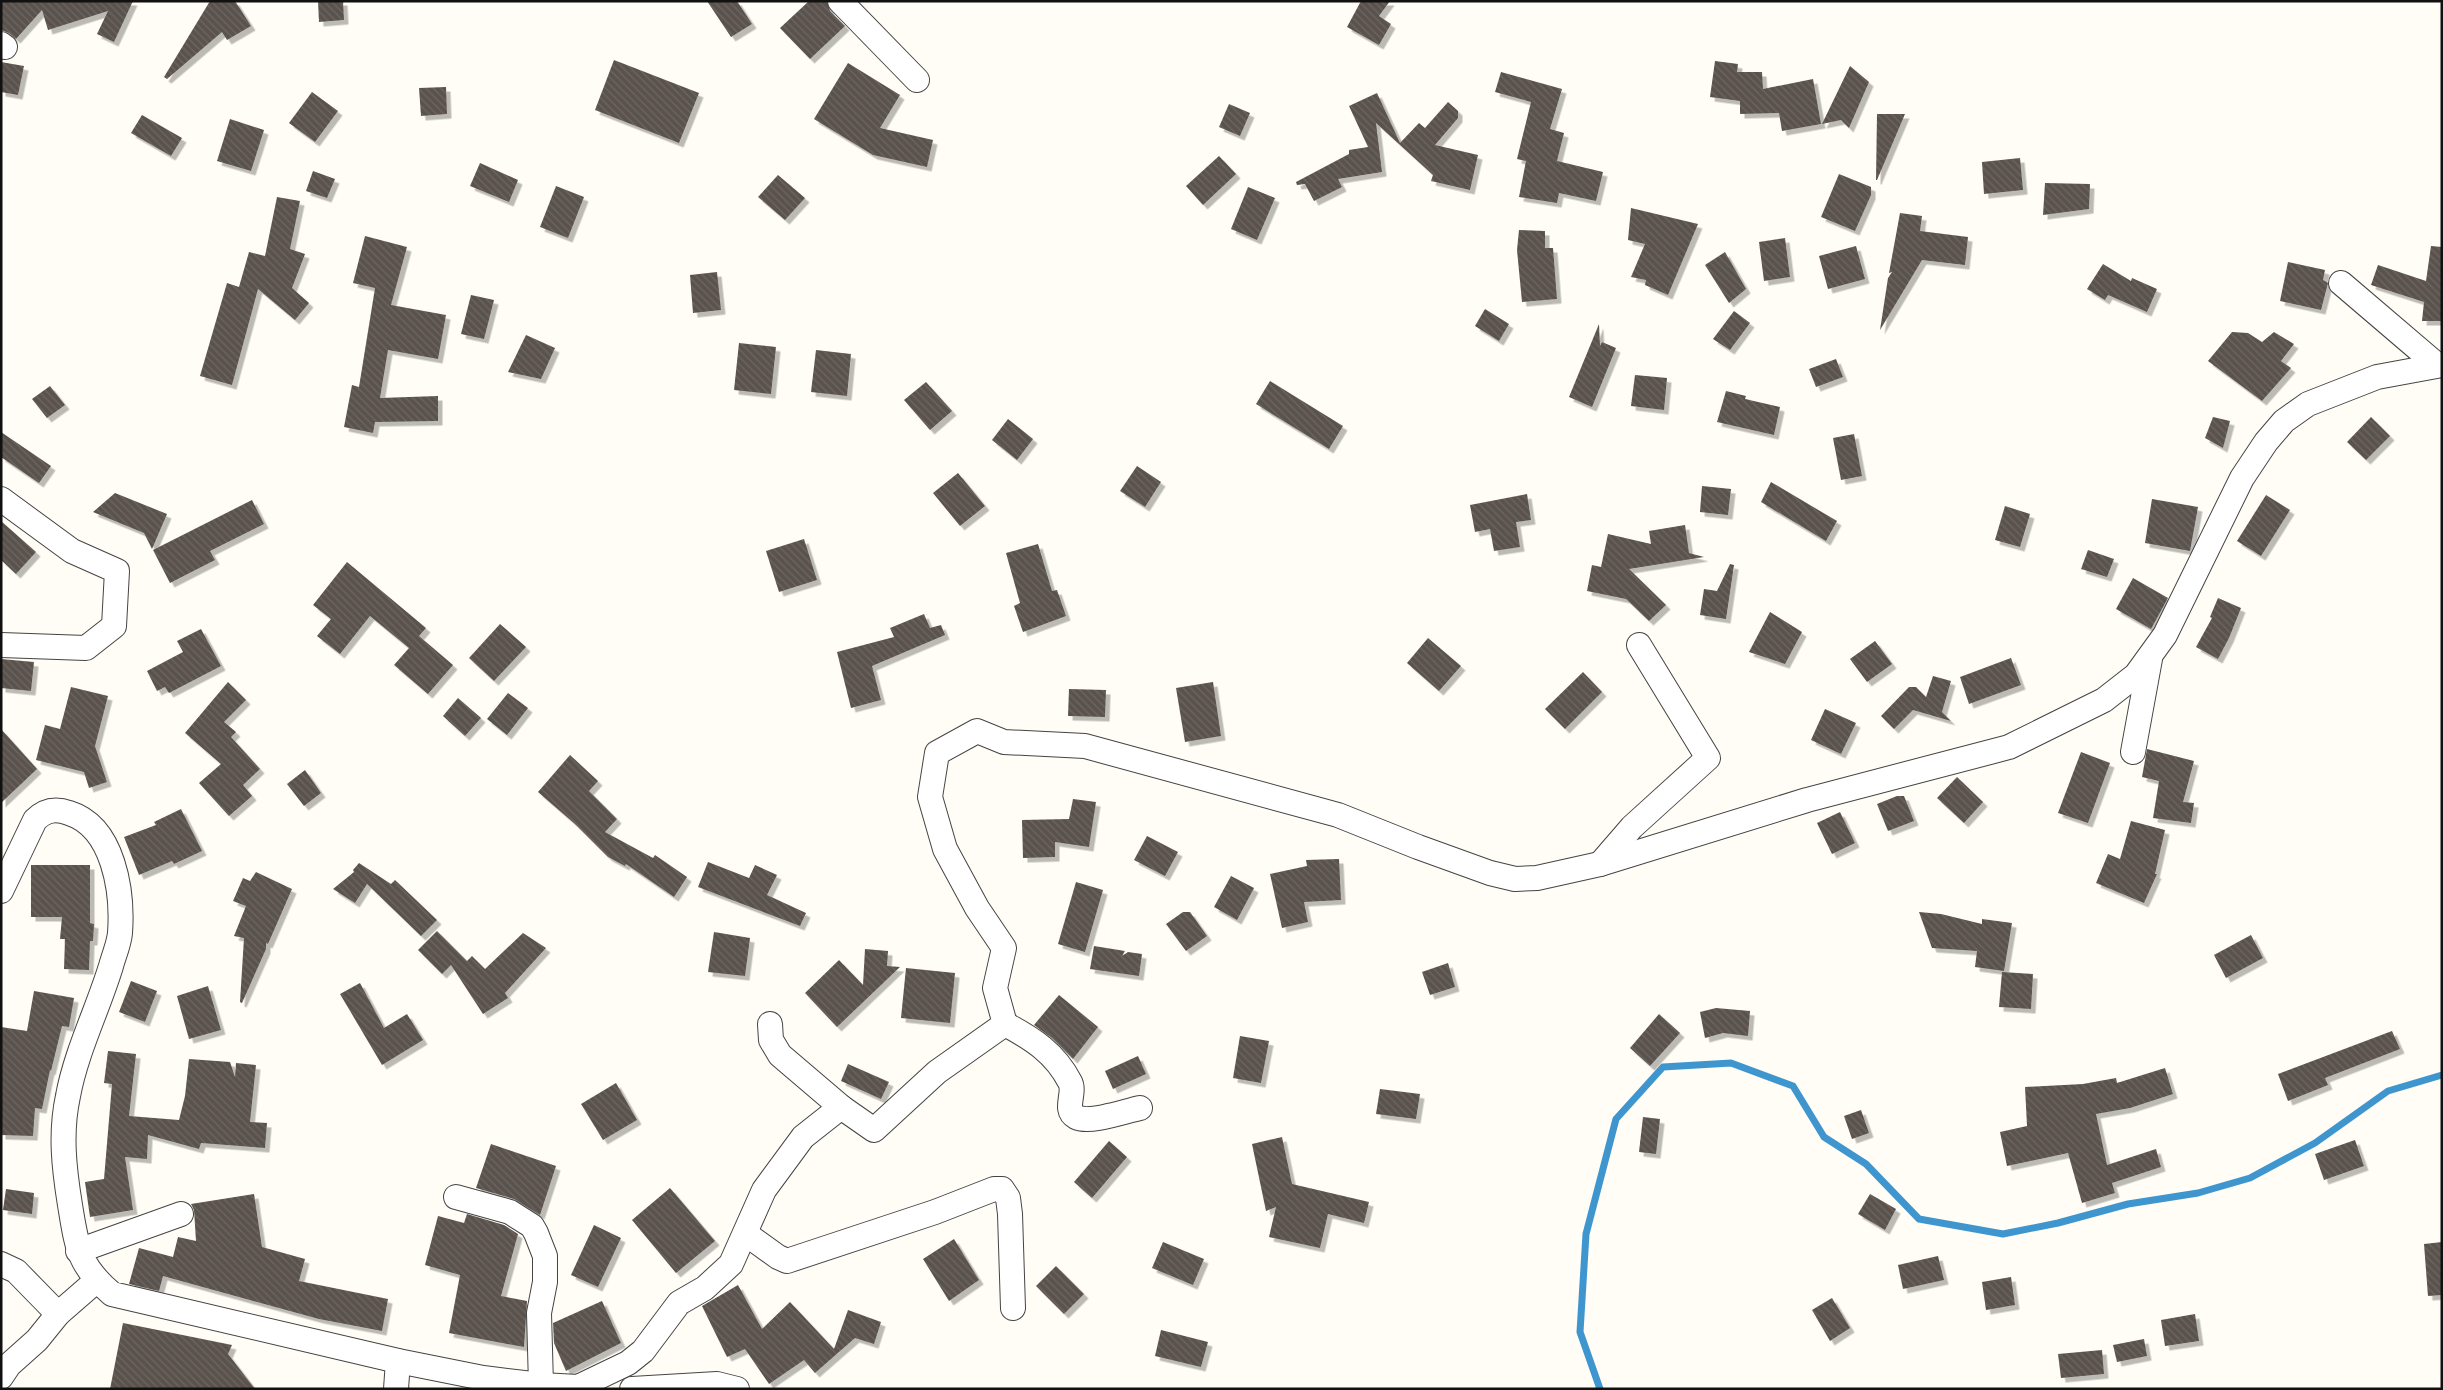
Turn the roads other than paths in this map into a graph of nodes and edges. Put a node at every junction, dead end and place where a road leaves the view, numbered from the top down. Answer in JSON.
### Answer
{"nodes":[{"id":1,"x":840,"y":1,"type":"edge"},
{"id":2,"x":917,"y":80,"type":"dead end"},
{"id":3,"x":2341,"y":283,"type":"dead end"},
{"id":4,"x":2439,"y":365,"type":"edge"},
{"id":5,"x":1,"y":499,"type":"edge"},
{"id":6,"x":1,"y":645,"type":"edge"},
{"id":7,"x":1638,"y":645,"type":"dead end"},
{"id":8,"x":2151,"y":655,"type":"junction"},
{"id":9,"x":2133,"y":752,"type":"dead end"},
{"id":10,"x":1600,"y":864,"type":"junction"},
{"id":11,"x":1,"y":891,"type":"edge"},
{"id":12,"x":770,"y":1024,"type":"dead end"},
{"id":13,"x":1005,"y":1024,"type":"junction"},
{"id":14,"x":841,"y":1107,"type":"junction"},
{"id":15,"x":1140,"y":1108,"type":"dead end"},
{"id":16,"x":456,"y":1197,"type":"dead end"},
{"id":17,"x":181,"y":1214,"type":"dead end"},
{"id":18,"x":746,"y":1234,"type":"junction"},
{"id":19,"x":78,"y":1251,"type":"junction"},
{"id":20,"x":1,"y":1264,"type":"edge"},
{"id":21,"x":96,"y":1281,"type":"junction"},
{"id":22,"x":1013,"y":1308,"type":"dead end"},
{"id":23,"x":58,"y":1314,"type":"junction"},
{"id":24,"x":398,"y":1361,"type":"junction"},
{"id":25,"x":1,"y":1377,"type":"edge"},
{"id":26,"x":608,"y":1383,"type":"edge"},
{"id":27,"x":541,"y":1385,"type":"junction"},
{"id":28,"x":396,"y":1389,"type":"edge"},
{"id":29,"x":632,"y":1389,"type":"edge"},
{"id":30,"x":738,"y":1389,"type":"edge"}],
"edges":[{"from":1,"to":2,"type":"street"},
{"from":3,"to":4,"type":"street"},
{"from":4,"to":8,"type":"street"},
{"from":5,"to":6,"type":"street"},
{"from":7,"to":10,"type":"street"},
{"from":8,"to":9,"type":"street"},
{"from":8,"to":10,"type":"street"},
{"from":10,"to":13,"type":"street"},
{"from":11,"to":19,"type":"street"},
{"from":12,"to":14,"type":"street"},
{"from":13,"to":14,"type":"street"},
{"from":13,"to":15,"type":"street"},
{"from":14,"to":18,"type":"street"},
{"from":16,"to":27,"type":"street"},
{"from":17,"to":19,"type":"street"},
{"from":18,"to":22,"type":"street"},
{"from":18,"to":26,"type":"street"},
{"from":19,"to":21,"type":"street"},
{"from":20,"to":23,"type":"street"},
{"from":21,"to":23,"type":"street"},
{"from":21,"to":24,"type":"street"},
{"from":23,"to":25,"type":"street"},
{"from":24,"to":27,"type":"street"},
{"from":24,"to":28,"type":"street"},
{"from":26,"to":27,"type":"street"},
{"from":29,"to":30,"type":"street"}]}
